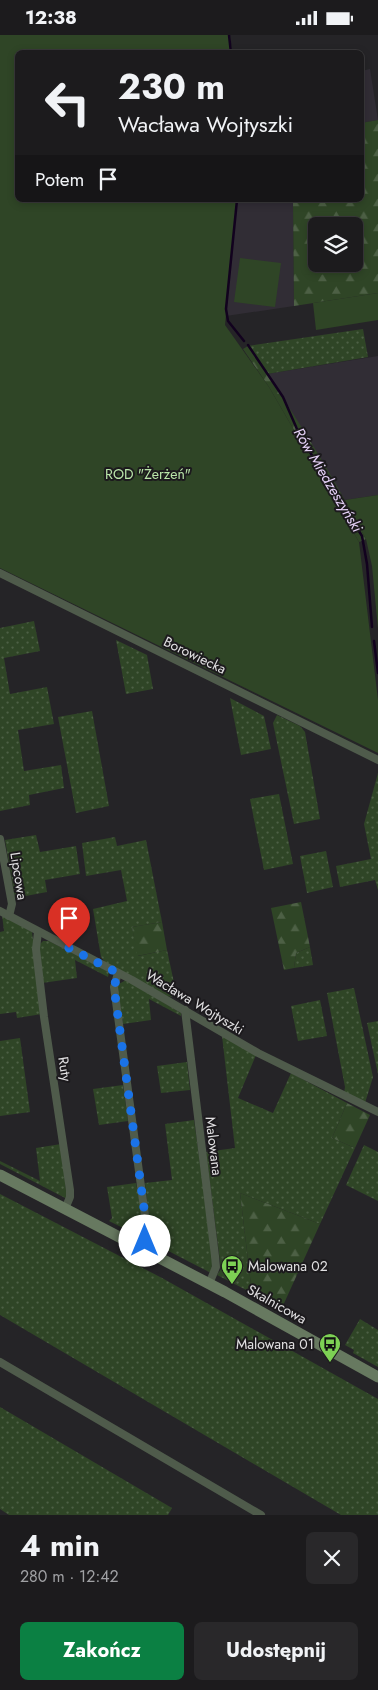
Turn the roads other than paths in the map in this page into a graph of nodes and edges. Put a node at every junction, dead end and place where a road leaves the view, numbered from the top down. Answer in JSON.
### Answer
{"nodes":[{"id":1,"x":0,"y":573,"type":"edge"},
{"id":2,"x":378,"y":760,"type":"edge"},
{"id":3,"x":0,"y":839,"type":"edge"},
{"id":4,"x":0,"y":911,"type":"edge"},
{"id":5,"x":9,"y":916,"type":"junction"},
{"id":6,"x":38,"y":932,"type":"junction"},
{"id":7,"x":118,"y":973,"type":"junction"},
{"id":8,"x":185,"y":1010,"type":"junction"},
{"id":9,"x":378,"y":1112,"type":"edge"},
{"id":10,"x":0,"y":1175,"type":"edge"},
{"id":11,"x":64,"y":1209,"type":"junction"},
{"id":12,"x":142,"y":1248,"type":"junction"},
{"id":13,"x":209,"y":1284,"type":"junction"},
{"id":14,"x":0,"y":1362,"type":"edge"},
{"id":15,"x":378,"y":1377,"type":"edge"},
{"id":16,"x":261,"y":1515,"type":"edge"}],
"edges":[{"from":1,"to":2,"type":"street","name":"Borowiecka"},
{"from":3,"to":5,"type":"street","name":"Lipcowa"},
{"from":4,"to":5,"type":"street","name":"Wacława Wojtyszki"},
{"from":5,"to":6,"type":"street","name":"Wacława Wojtyszki"},
{"from":6,"to":7,"type":"street","name":"Wacława Wojtyszki"},
{"from":6,"to":11,"type":"street","name":"Ruty"},
{"from":7,"to":8,"type":"street","name":"Wacława Wojtyszki"},
{"from":7,"to":12,"type":"street"},
{"from":8,"to":9,"type":"street","name":"Wacława Wojtyszki"},
{"from":8,"to":13,"type":"street","name":"Malowana"},
{"from":10,"to":11,"type":"street","name":"Skalnicowa"},
{"from":11,"to":12,"type":"street","name":"Skalnicowa"},
{"from":12,"to":13,"type":"street","name":"Skalnicowa"},
{"from":13,"to":15,"type":"street","name":"Skalnicowa"},
{"from":14,"to":16,"type":"street"}]}
